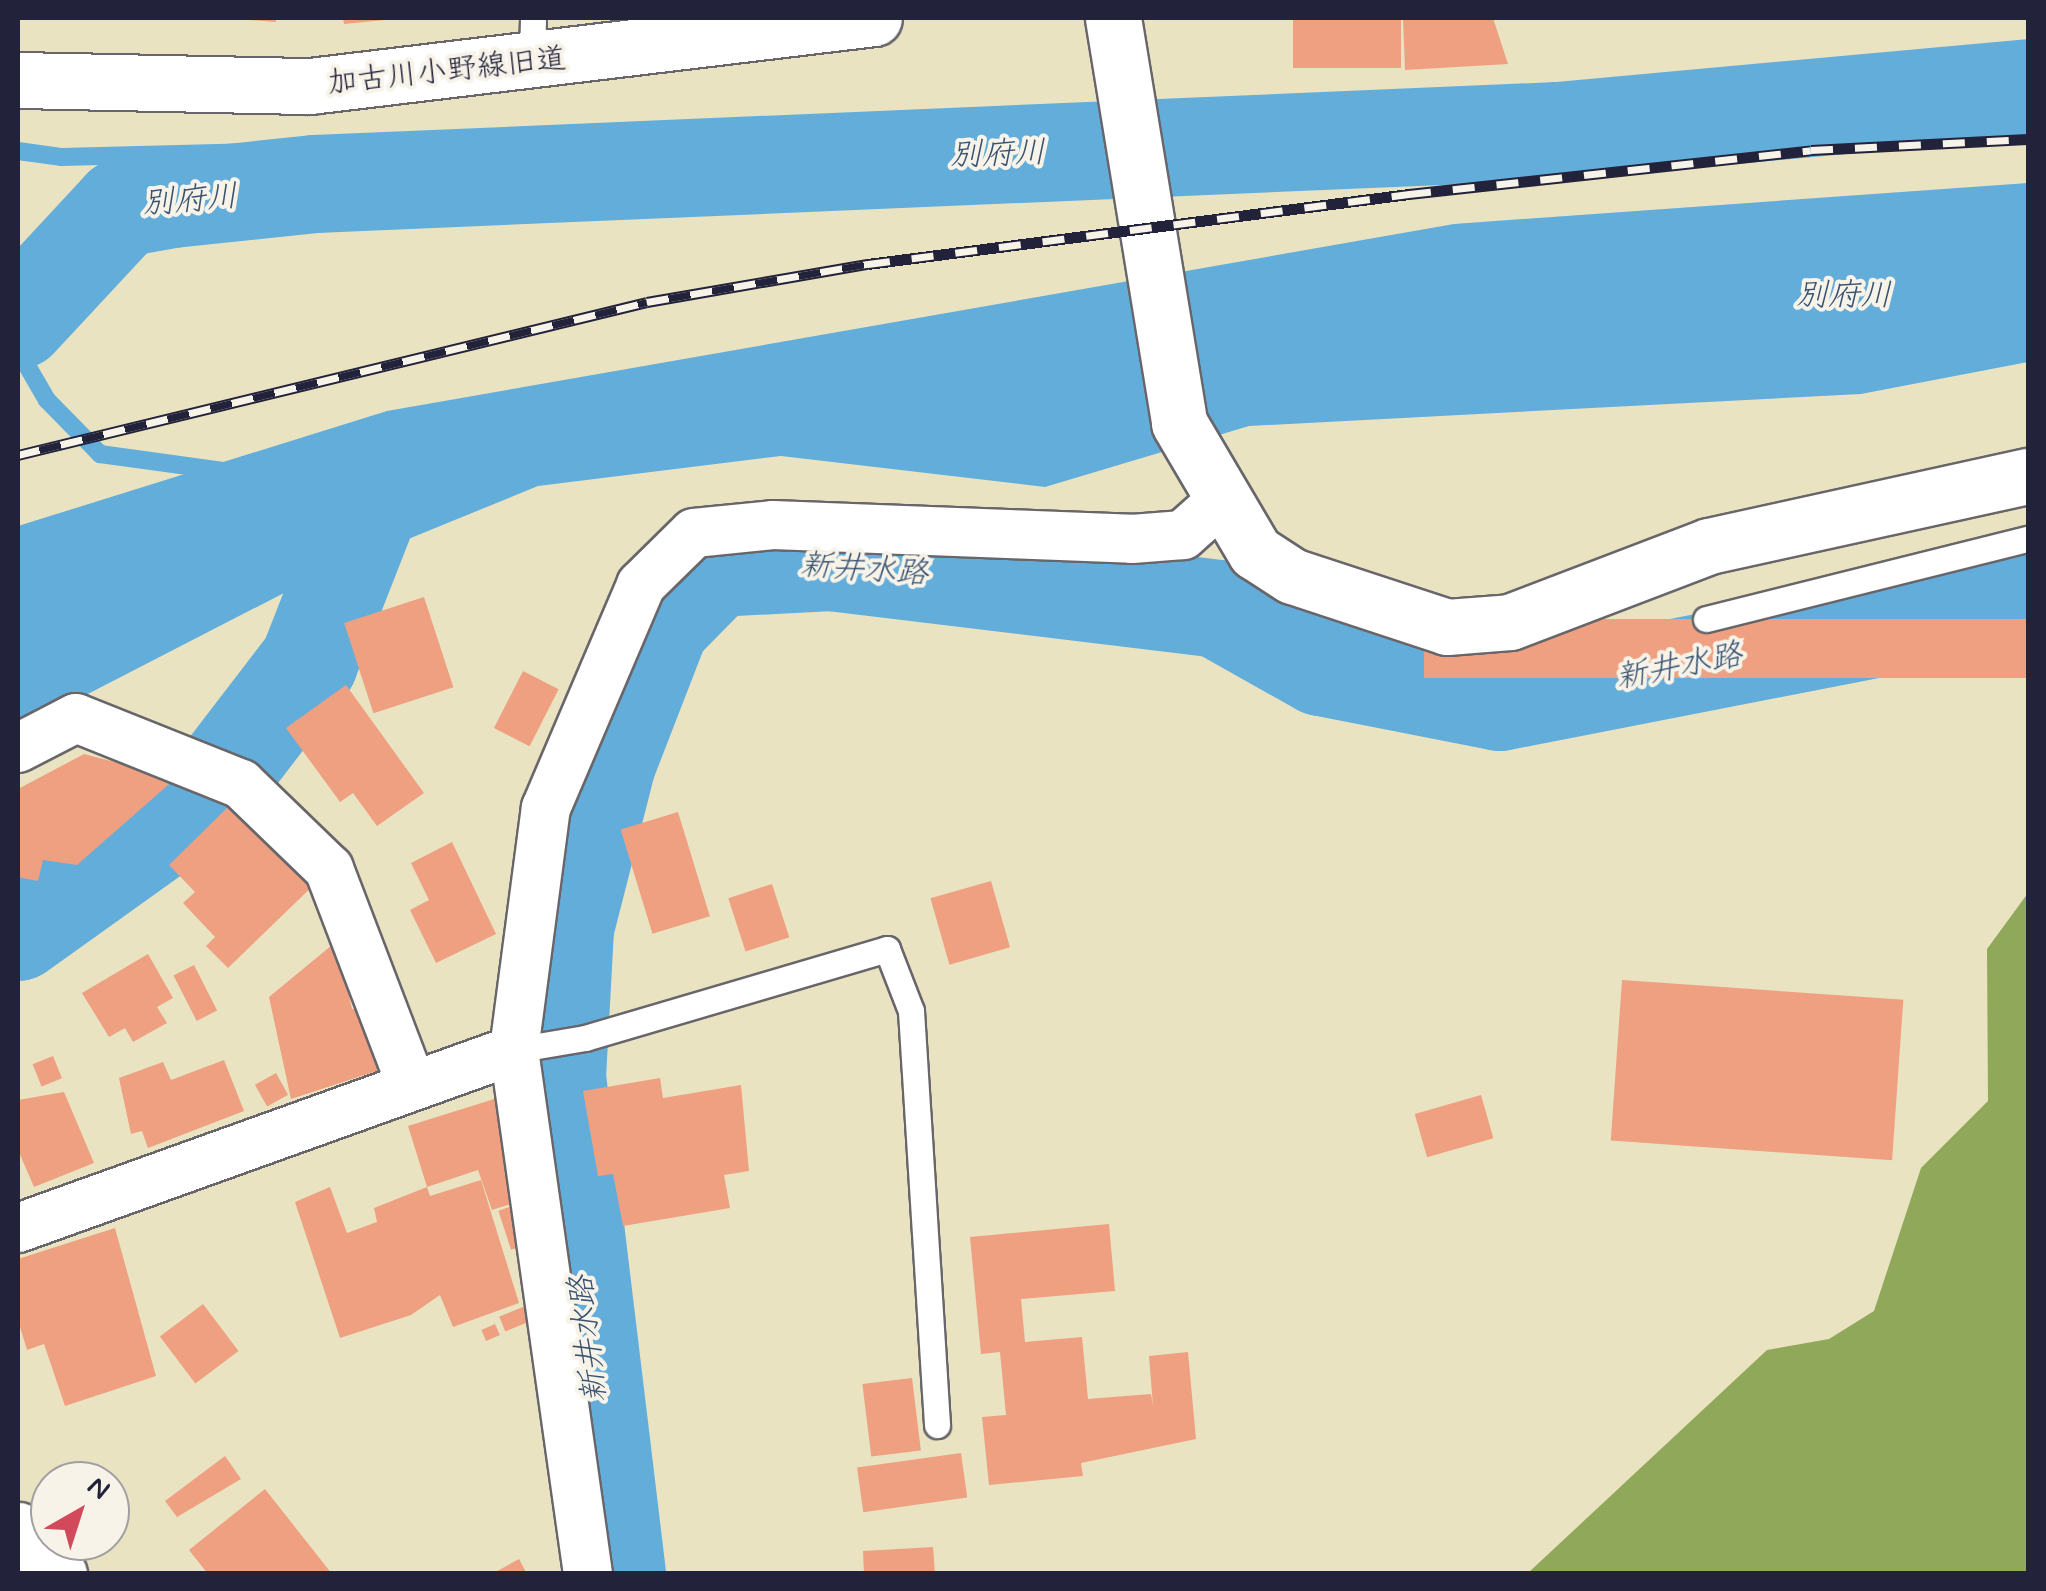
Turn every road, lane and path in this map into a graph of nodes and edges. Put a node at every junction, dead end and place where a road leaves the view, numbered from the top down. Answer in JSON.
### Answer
{"nodes":[{"id":1,"x":874,"y":18,"type":"edge"},
{"id":2,"x":1113,"y":18,"type":"edge"},
{"id":3,"x":532,"y":41,"type":"edge"},
{"id":4,"x":18,"y":80,"type":"edge"},
{"id":5,"x":2028,"y":476,"type":"edge"},
{"id":6,"x":1220,"y":502,"type":"junction"},
{"id":7,"x":2028,"y":539,"type":"edge"},
{"id":8,"x":1706,"y":619,"type":"dead end"},
{"id":9,"x":18,"y":748,"type":"edge"},
{"id":10,"x":514,"y":1050,"type":"junction"},
{"id":11,"x":412,"y":1086,"type":"junction"},
{"id":12,"x":18,"y":1228,"type":"edge"},
{"id":13,"x":937,"y":1426,"type":"dead end"},
{"id":14,"x":18,"y":1530,"type":"edge"},
{"id":15,"x":59,"y":1574,"type":"edge"},
{"id":16,"x":588,"y":1574,"type":"edge"}],
"edges":[{"from":1,"to":3,"type":"street","name":"加古川小野線旧道"},
{"from":2,"to":6,"type":"street"},
{"from":3,"to":4,"type":"street","name":"加古川小野線旧道"},
{"from":5,"to":6,"type":"street"},
{"from":6,"to":10,"type":"street"},
{"from":7,"to":8,"type":"lane"},
{"from":9,"to":11,"type":"street"},
{"from":10,"to":11,"type":"street"},
{"from":10,"to":13,"type":"lane"},
{"from":10,"to":16,"type":"street"},
{"from":11,"to":12,"type":"street"},
{"from":14,"to":15,"type":"street"}]}
